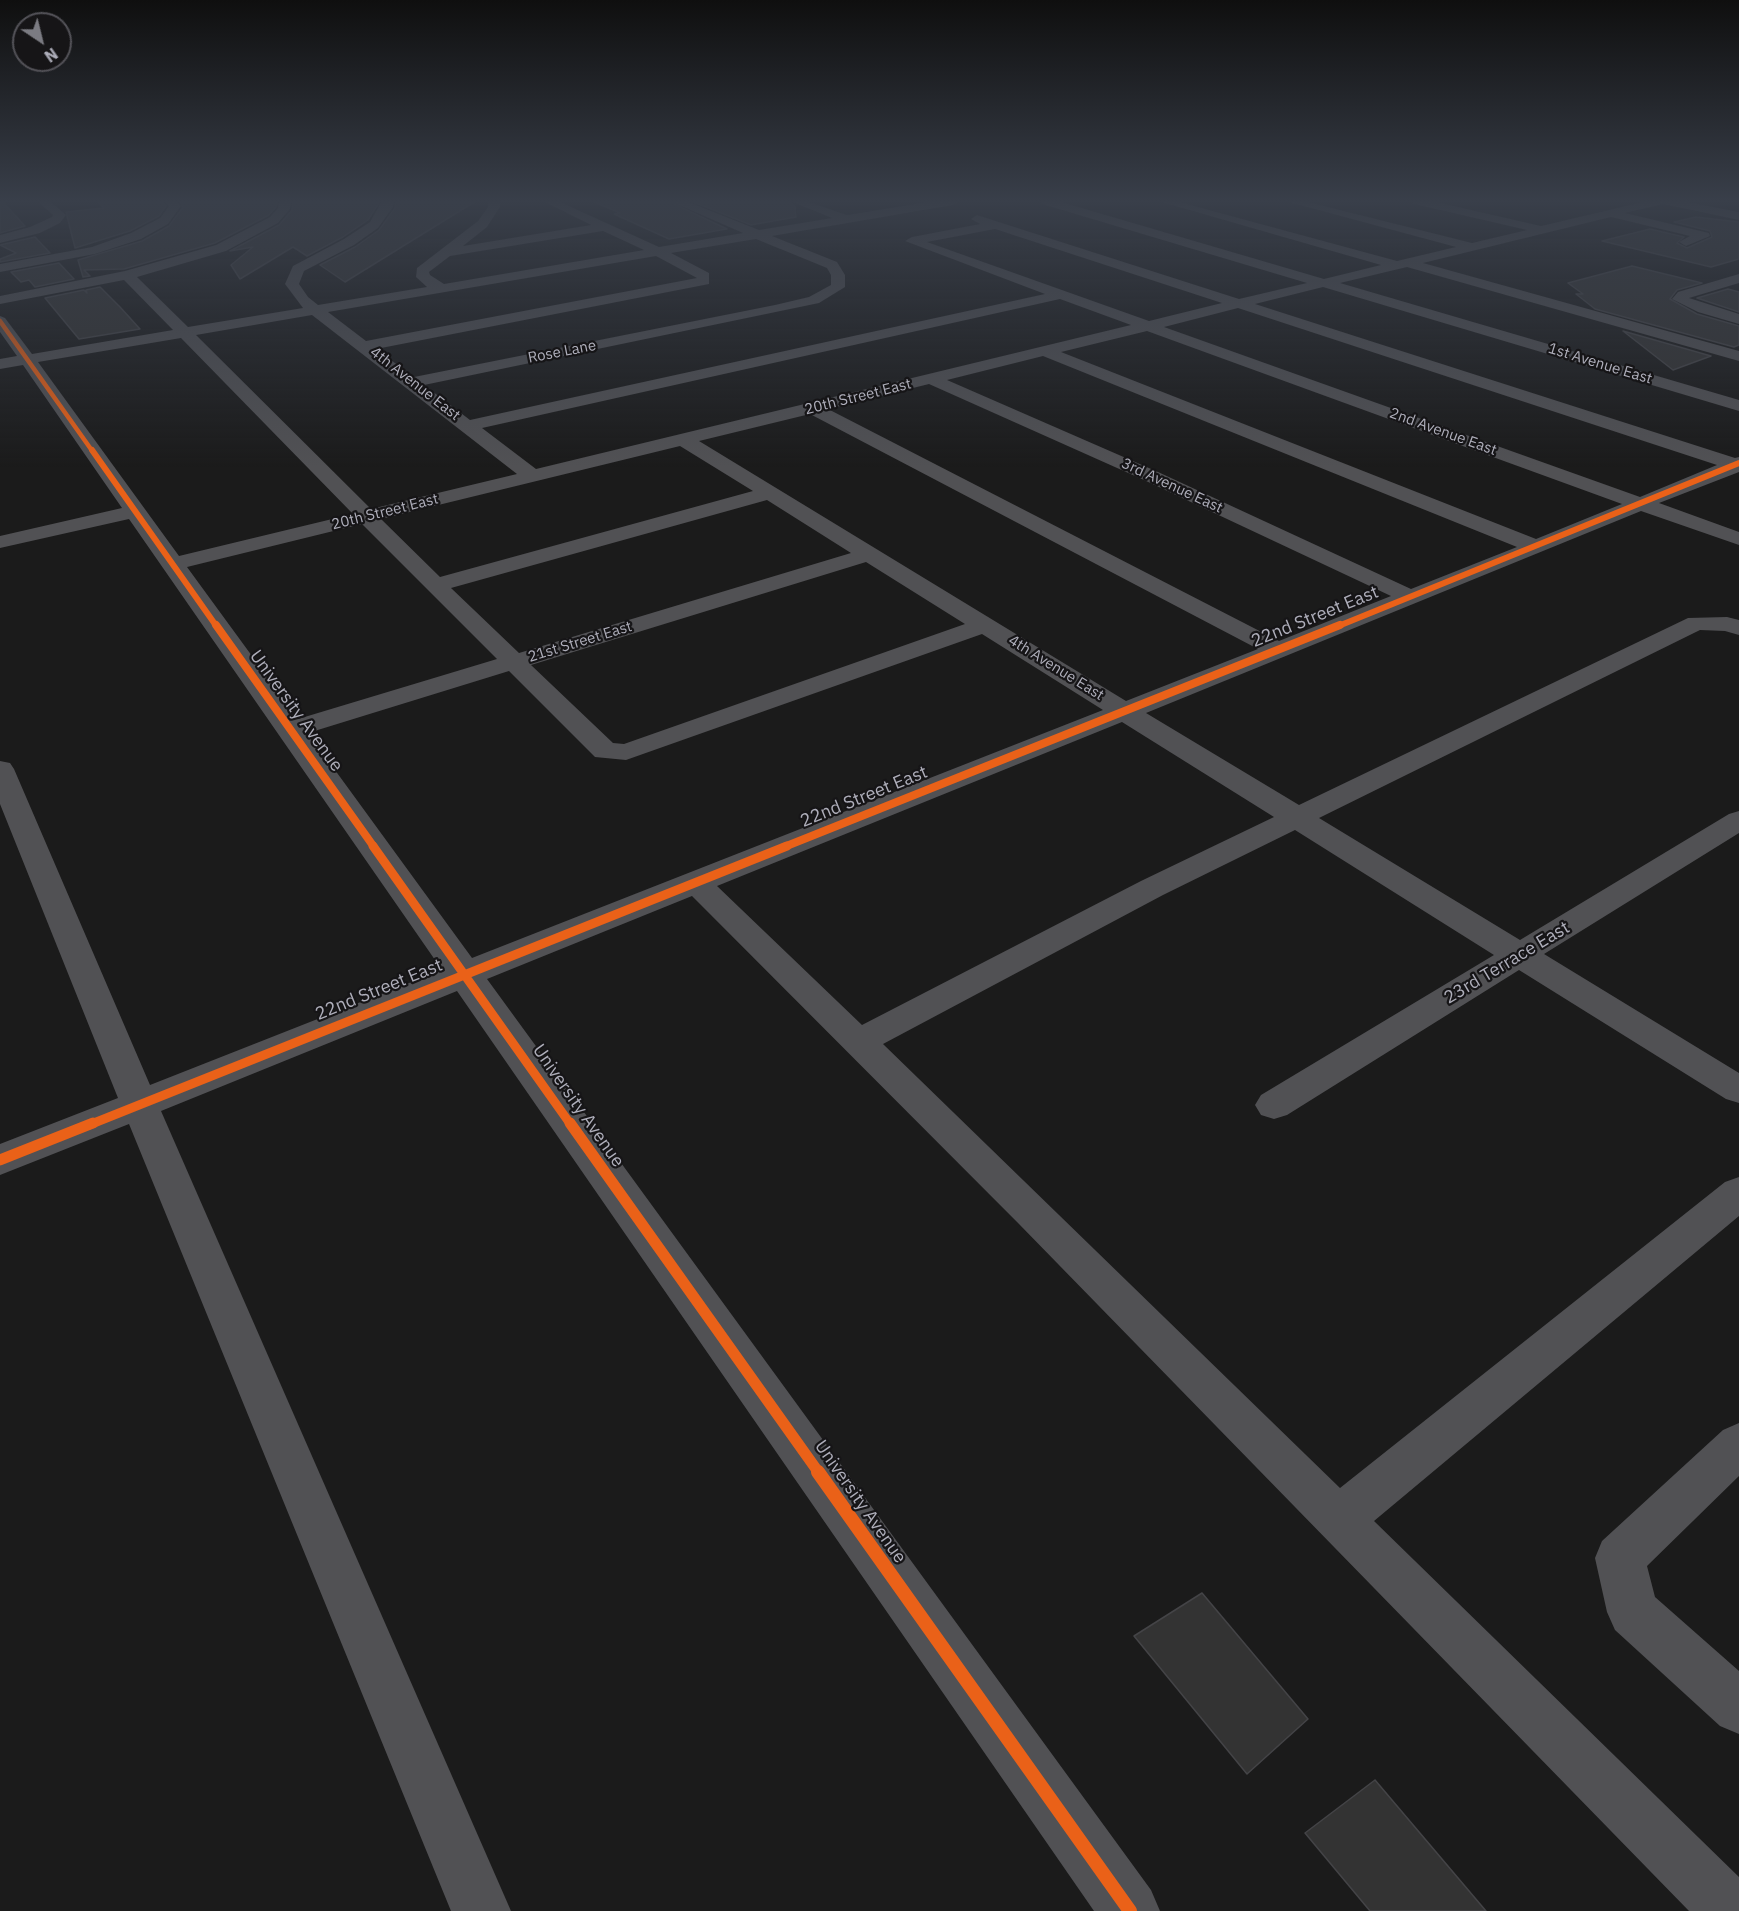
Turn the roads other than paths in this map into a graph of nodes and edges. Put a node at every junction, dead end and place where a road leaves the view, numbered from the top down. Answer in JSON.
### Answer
{"nodes":[{"id":1,"x":50,"y":290,"type":"edge"},
{"id":2,"x":142,"y":290,"type":"edge"},
{"id":3,"x":295,"y":290,"type":"edge"},
{"id":4,"x":437,"y":290,"type":"edge"},
{"id":5,"x":656,"y":290,"type":"edge"},
{"id":6,"x":832,"y":290,"type":"edge"},
{"id":7,"x":1047,"y":290,"type":"edge"},
{"id":8,"x":1194,"y":290,"type":"edge"},
{"id":9,"x":1295,"y":290,"type":"edge"},
{"id":10,"x":1343,"y":290,"type":"edge"},
{"id":11,"x":1498,"y":290,"type":"edge"},
{"id":12,"x":1699,"y":290,"type":"edge"},
{"id":13,"x":1060,"y":295,"type":"junction"},
{"id":14,"x":0,"y":300,"type":"edge"},
{"id":15,"x":1236,"y":304,"type":"junction"},
{"id":16,"x":317,"y":311,"type":"junction"},
{"id":17,"x":1739,"y":319,"type":"edge"},
{"id":18,"x":0,"y":321,"type":"edge"},
{"id":19,"x":1146,"y":326,"type":"junction"},
{"id":20,"x":185,"y":334,"type":"junction"},
{"id":21,"x":365,"y":346,"type":"junction"},
{"id":22,"x":1044,"y":351,"type":"junction"},
{"id":23,"x":1739,"y":356,"type":"edge"},
{"id":24,"x":14,"y":362,"type":"edge"},
{"id":25,"x":931,"y":379,"type":"junction"},
{"id":26,"x":411,"y":383,"type":"junction"},
{"id":27,"x":1739,"y":406,"type":"edge"},
{"id":28,"x":812,"y":408,"type":"junction"},
{"id":29,"x":468,"y":426,"type":"junction"},
{"id":30,"x":682,"y":439,"type":"junction"},
{"id":31,"x":1738,"y":464,"type":"edge"},
{"id":32,"x":532,"y":476,"type":"junction"},
{"id":33,"x":770,"y":493,"type":"junction"},
{"id":34,"x":1640,"y":504,"type":"junction"},
{"id":35,"x":137,"y":511,"type":"junction"},
{"id":36,"x":366,"y":516,"type":"junction"},
{"id":37,"x":1739,"y":539,"type":"edge"},
{"id":38,"x":0,"y":542,"type":"edge"},
{"id":39,"x":1536,"y":547,"type":"junction"},
{"id":40,"x":870,"y":554,"type":"junction"},
{"id":41,"x":172,"y":564,"type":"junction"},
{"id":42,"x":435,"y":585,"type":"junction"},
{"id":43,"x":1411,"y":597,"type":"junction"},
{"id":44,"x":986,"y":626,"type":"junction"},
{"id":45,"x":1739,"y":628,"type":"edge"},
{"id":46,"x":1278,"y":650,"type":"junction"},
{"id":47,"x":513,"y":662,"type":"junction"},
{"id":48,"x":1125,"y":711,"type":"junction"},
{"id":49,"x":290,"y":730,"type":"junction"},
{"id":50,"x":0,"y":769,"type":"edge"},
{"id":51,"x":1296,"y":817,"type":"junction"},
{"id":52,"x":1739,"y":820,"type":"edge"},
{"id":53,"x":694,"y":882,"type":"junction"},
{"id":54,"x":1521,"y":955,"type":"junction"},
{"id":55,"x":464,"y":974,"type":"junction"},
{"id":56,"x":858,"y":1042,"type":"junction"},
{"id":57,"x":1739,"y":1090,"type":"edge"},
{"id":58,"x":139,"y":1104,"type":"junction"},
{"id":59,"x":1274,"y":1105,"type":"dead end"},
{"id":60,"x":0,"y":1160,"type":"edge"},
{"id":61,"x":1739,"y":1193,"type":"edge"},
{"id":62,"x":1739,"y":1445,"type":"edge"},
{"id":63,"x":1339,"y":1519,"type":"junction"},
{"id":64,"x":1739,"y":1707,"type":"edge"},
{"id":65,"x":481,"y":1911,"type":"edge"},
{"id":66,"x":1130,"y":1911,"type":"edge"},
{"id":67,"x":1731,"y":1911,"type":"edge"}],
"edges":[{"from":1,"to":14,"type":"street"},
{"from":2,"to":20,"type":"street"},
{"from":3,"to":16,"type":"street","name":"4th Avenue East"},
{"from":4,"to":16,"type":"street"},
{"from":5,"to":21,"type":"street"},
{"from":6,"to":26,"type":"street","name":"Rose Lane"},
{"from":7,"to":13,"type":"street","name":"2nd Avenue East"},
{"from":8,"to":15,"type":"street"},
{"from":9,"to":15,"type":"street","name":"20th Street East"},
{"from":10,"to":27,"type":"street","name":"1st Avenue East"},
{"from":11,"to":23,"type":"street"},
{"from":12,"to":17,"type":"street"},
{"from":13,"to":19,"type":"street","name":"2nd Avenue East"},
{"from":13,"to":29,"type":"street"},
{"from":15,"to":19,"type":"street","name":"20th Street East"},
{"from":15,"to":31,"type":"street"},
{"from":16,"to":20,"type":"street"},
{"from":16,"to":21,"type":"street","name":"4th Avenue East"},
{"from":18,"to":24,"type":"street","name":"University Avenue"},
{"from":19,"to":22,"type":"street","name":"20th Street East"},
{"from":19,"to":34,"type":"street","name":"2nd Avenue East"},
{"from":20,"to":24,"type":"street"},
{"from":20,"to":36,"type":"street"},
{"from":21,"to":26,"type":"street","name":"4th Avenue East"},
{"from":22,"to":25,"type":"street","name":"20th Street East"},
{"from":22,"to":39,"type":"street"},
{"from":24,"to":35,"type":"street","name":"University Avenue"},
{"from":25,"to":28,"type":"street","name":"20th Street East"},
{"from":25,"to":43,"type":"street","name":"3rd Avenue East"},
{"from":26,"to":29,"type":"street","name":"4th Avenue East"},
{"from":28,"to":30,"type":"street","name":"20th Street East"},
{"from":28,"to":46,"type":"street"},
{"from":29,"to":32,"type":"street","name":"4th Avenue East"},
{"from":30,"to":32,"type":"street","name":"20th Street East"},
{"from":30,"to":33,"type":"street","name":"4th Avenue East"},
{"from":31,"to":34,"type":"street","name":"22nd Street East"},
{"from":32,"to":36,"type":"street","name":"20th Street East"},
{"from":33,"to":40,"type":"street","name":"4th Avenue East"},
{"from":33,"to":42,"type":"street"},
{"from":34,"to":37,"type":"street","name":"2nd Avenue East"},
{"from":34,"to":39,"type":"street","name":"22nd Street East"},
{"from":35,"to":38,"type":"street"},
{"from":35,"to":41,"type":"street","name":"University Avenue"},
{"from":36,"to":41,"type":"street","name":"20th Street East"},
{"from":36,"to":42,"type":"street"},
{"from":39,"to":43,"type":"street","name":"22nd Street East"},
{"from":40,"to":44,"type":"street","name":"4th Avenue East"},
{"from":40,"to":47,"type":"street","name":"21st Street East"},
{"from":41,"to":49,"type":"street","name":"University Avenue"},
{"from":42,"to":47,"type":"street"},
{"from":43,"to":46,"type":"street","name":"22nd Street East"},
{"from":44,"to":47,"type":"street"},
{"from":44,"to":48,"type":"street","name":"4th Avenue East"},
{"from":45,"to":51,"type":"street"},
{"from":46,"to":48,"type":"street","name":"22nd Street East"},
{"from":47,"to":49,"type":"street","name":"21st Street East"},
{"from":48,"to":51,"type":"street","name":"4th Avenue East"},
{"from":48,"to":53,"type":"street","name":"22nd Street East"},
{"from":49,"to":55,"type":"street","name":"University Avenue"},
{"from":50,"to":58,"type":"street"},
{"from":51,"to":54,"type":"street","name":"4th Avenue East"},
{"from":51,"to":56,"type":"street"},
{"from":52,"to":54,"type":"street","name":"23rd Terrace East"},
{"from":53,"to":55,"type":"street","name":"22nd Street East"},
{"from":53,"to":56,"type":"street"},
{"from":54,"to":57,"type":"street","name":"4th Avenue East"},
{"from":54,"to":59,"type":"street","name":"23rd Terrace East"},
{"from":55,"to":58,"type":"street","name":"22nd Street East"},
{"from":55,"to":66,"type":"street","name":"University Avenue"},
{"from":56,"to":63,"type":"street"},
{"from":58,"to":60,"type":"street","name":"22nd Street East"},
{"from":58,"to":65,"type":"street"},
{"from":61,"to":63,"type":"street"},
{"from":62,"to":64,"type":"street"},
{"from":63,"to":67,"type":"street"}]}
